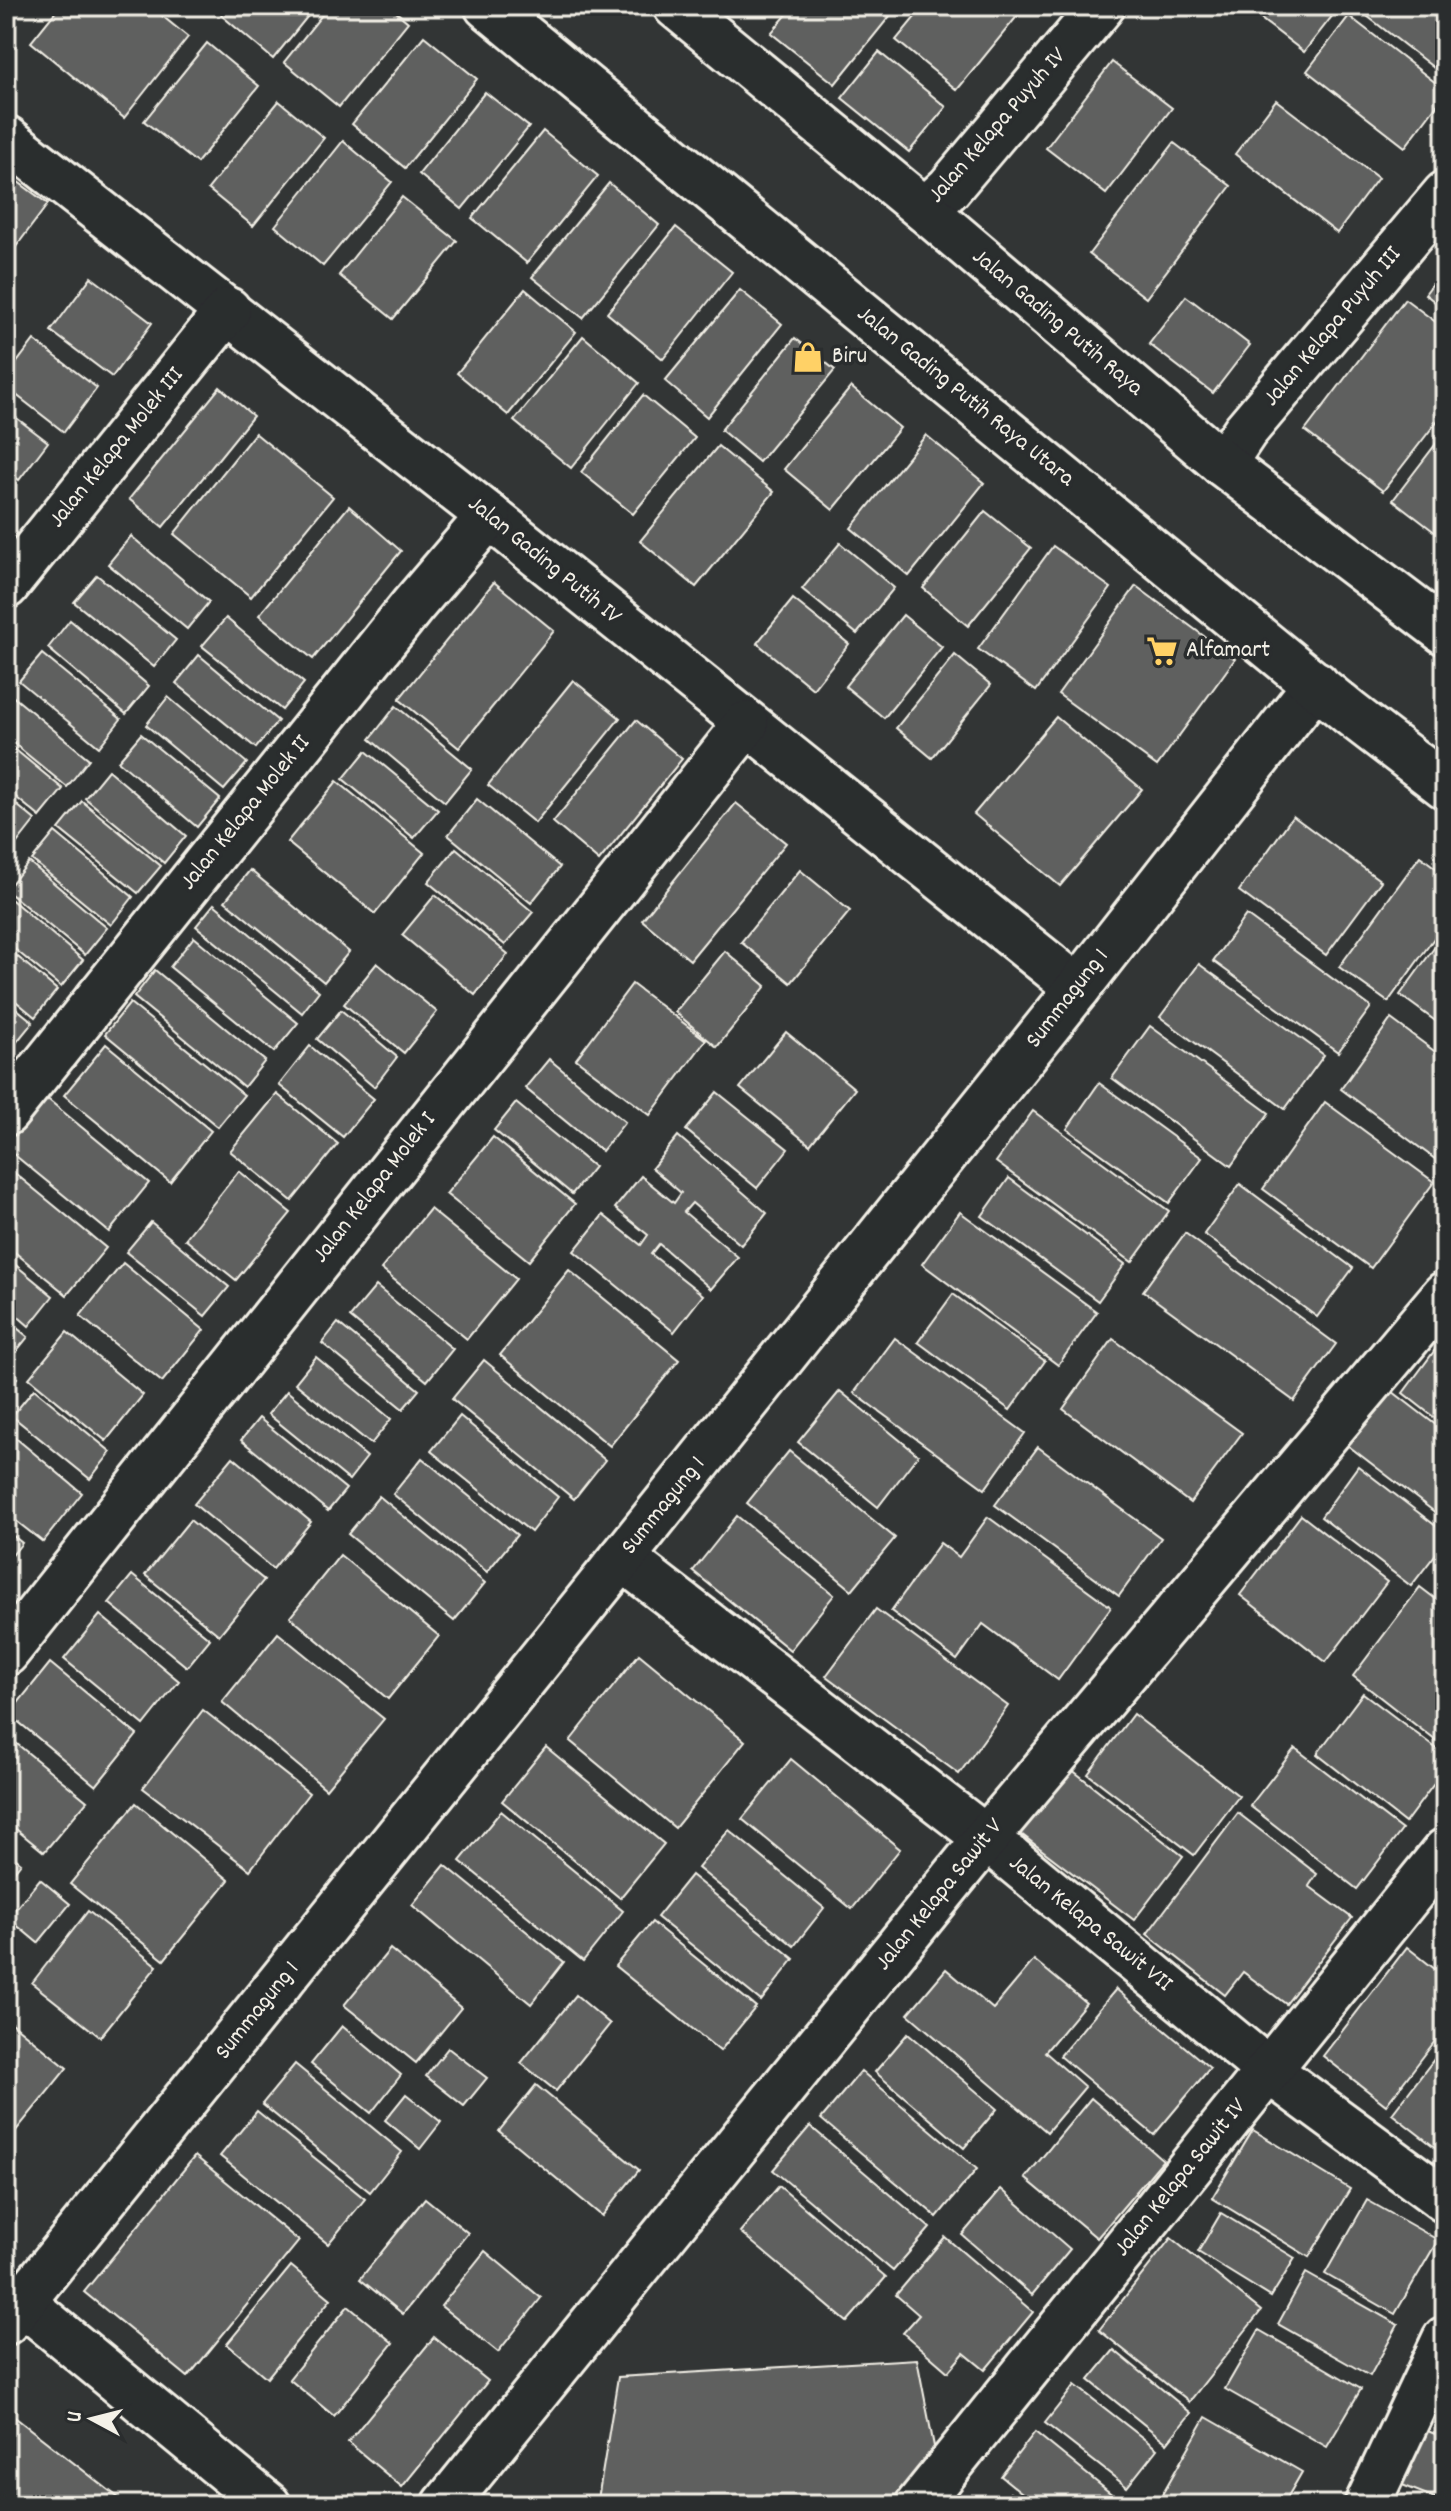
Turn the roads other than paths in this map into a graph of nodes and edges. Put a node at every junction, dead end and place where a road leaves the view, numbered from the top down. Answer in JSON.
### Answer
{"nodes":[{"id":1,"x":487,"y":6,"type":"edge"},
{"id":2,"x":676,"y":6,"type":"edge"},
{"id":3,"x":1102,"y":6,"type":"edge"},
{"id":4,"x":6,"y":138,"type":"edge"},
{"id":5,"x":1445,"y":194,"type":"edge"},
{"id":6,"x":925,"y":210,"type":"junction"},
{"id":7,"x":228,"y":310,"type":"junction"},
{"id":8,"x":1223,"y":464,"type":"junction"},
{"id":9,"x":489,"y":516,"type":"junction"},
{"id":10,"x":6,"y":586,"type":"edge"},
{"id":11,"x":1445,"y":632,"type":"edge"},
{"id":12,"x":1316,"y":684,"type":"junction"},
{"id":13,"x":746,"y":724,"type":"junction"},
{"id":14,"x":1445,"y":786,"type":"edge"},
{"id":15,"x":1078,"y":988,"type":"junction"},
{"id":16,"x":6,"y":1113,"type":"edge"},
{"id":17,"x":1445,"y":1294,"type":"edge"},
{"id":18,"x":622,"y":1558,"type":"junction"},
{"id":19,"x":6,"y":1653,"type":"edge"},
{"id":20,"x":986,"y":1838,"type":"junction"},
{"id":21,"x":1445,"y":1851,"type":"edge"},
{"id":22,"x":1268,"y":2070,"type":"junction"},
{"id":23,"x":1445,"y":2200,"type":"edge"},
{"id":24,"x":11,"y":2305,"type":"edge"},
{"id":25,"x":1445,"y":2339,"type":"edge"},
{"id":26,"x":268,"y":2505,"type":"edge"},
{"id":27,"x":445,"y":2505,"type":"edge"},
{"id":28,"x":918,"y":2505,"type":"edge"},
{"id":29,"x":1367,"y":2505,"type":"edge"}],
"edges":[{"from":1,"to":12,"type":"street","name":"Jalan Gading Putih Raya Utara"},
{"from":2,"to":6,"type":"street","name":"Jalan Gading Putih Raya"},
{"from":3,"to":6,"type":"street","name":"Jalan Kelapa Puyuh IV"},
{"from":4,"to":7,"type":"street","name":"Jalan Gading Putih IV"},
{"from":5,"to":8,"type":"street","name":"Jalan Kelapa Puyuh III"},
{"from":6,"to":8,"type":"street","name":"Jalan Gading Putih Raya"},
{"from":7,"to":9,"type":"street","name":"Jalan Gading Putih IV"},
{"from":7,"to":10,"type":"street","name":"Jalan Kelapa Molek III"},
{"from":8,"to":11,"type":"street","name":"Jalan Gading Putih Raya"},
{"from":9,"to":13,"type":"street","name":"Jalan Gading Putih IV"},
{"from":9,"to":16,"type":"street","name":"Jalan Kelapa Molek II"},
{"from":12,"to":14,"type":"street","name":"Jalan Gading Putih Raya Utara"},
{"from":12,"to":15,"type":"street","name":"Summagung 1"},
{"from":13,"to":15,"type":"street","name":"Jalan Gading Putih IV"},
{"from":13,"to":19,"type":"street","name":"Jalan Kelapa Molek I"},
{"from":15,"to":18,"type":"street","name":"Summagung 1"},
{"from":17,"to":20,"type":"street","name":"Jalan Kelapa Sawit V"},
{"from":18,"to":20,"type":"street","name":"Jalan Kelapa Sawit VII"},
{"from":18,"to":24,"type":"street","name":"Summagung 1"},
{"from":20,"to":22,"type":"street","name":"Jalan Kelapa Sawit VII"},
{"from":20,"to":27,"type":"street","name":"Jalan Kelapa Sawit V"},
{"from":21,"to":22,"type":"street","name":"Jalan Kelapa Sawit IV"},
{"from":22,"to":23,"type":"street","name":"Jalan Kelapa Sawit VII"},
{"from":22,"to":28,"type":"street","name":"Jalan Kelapa Sawit IV"},
{"from":24,"to":26,"type":"street"},
{"from":25,"to":29,"type":"street"}]}
